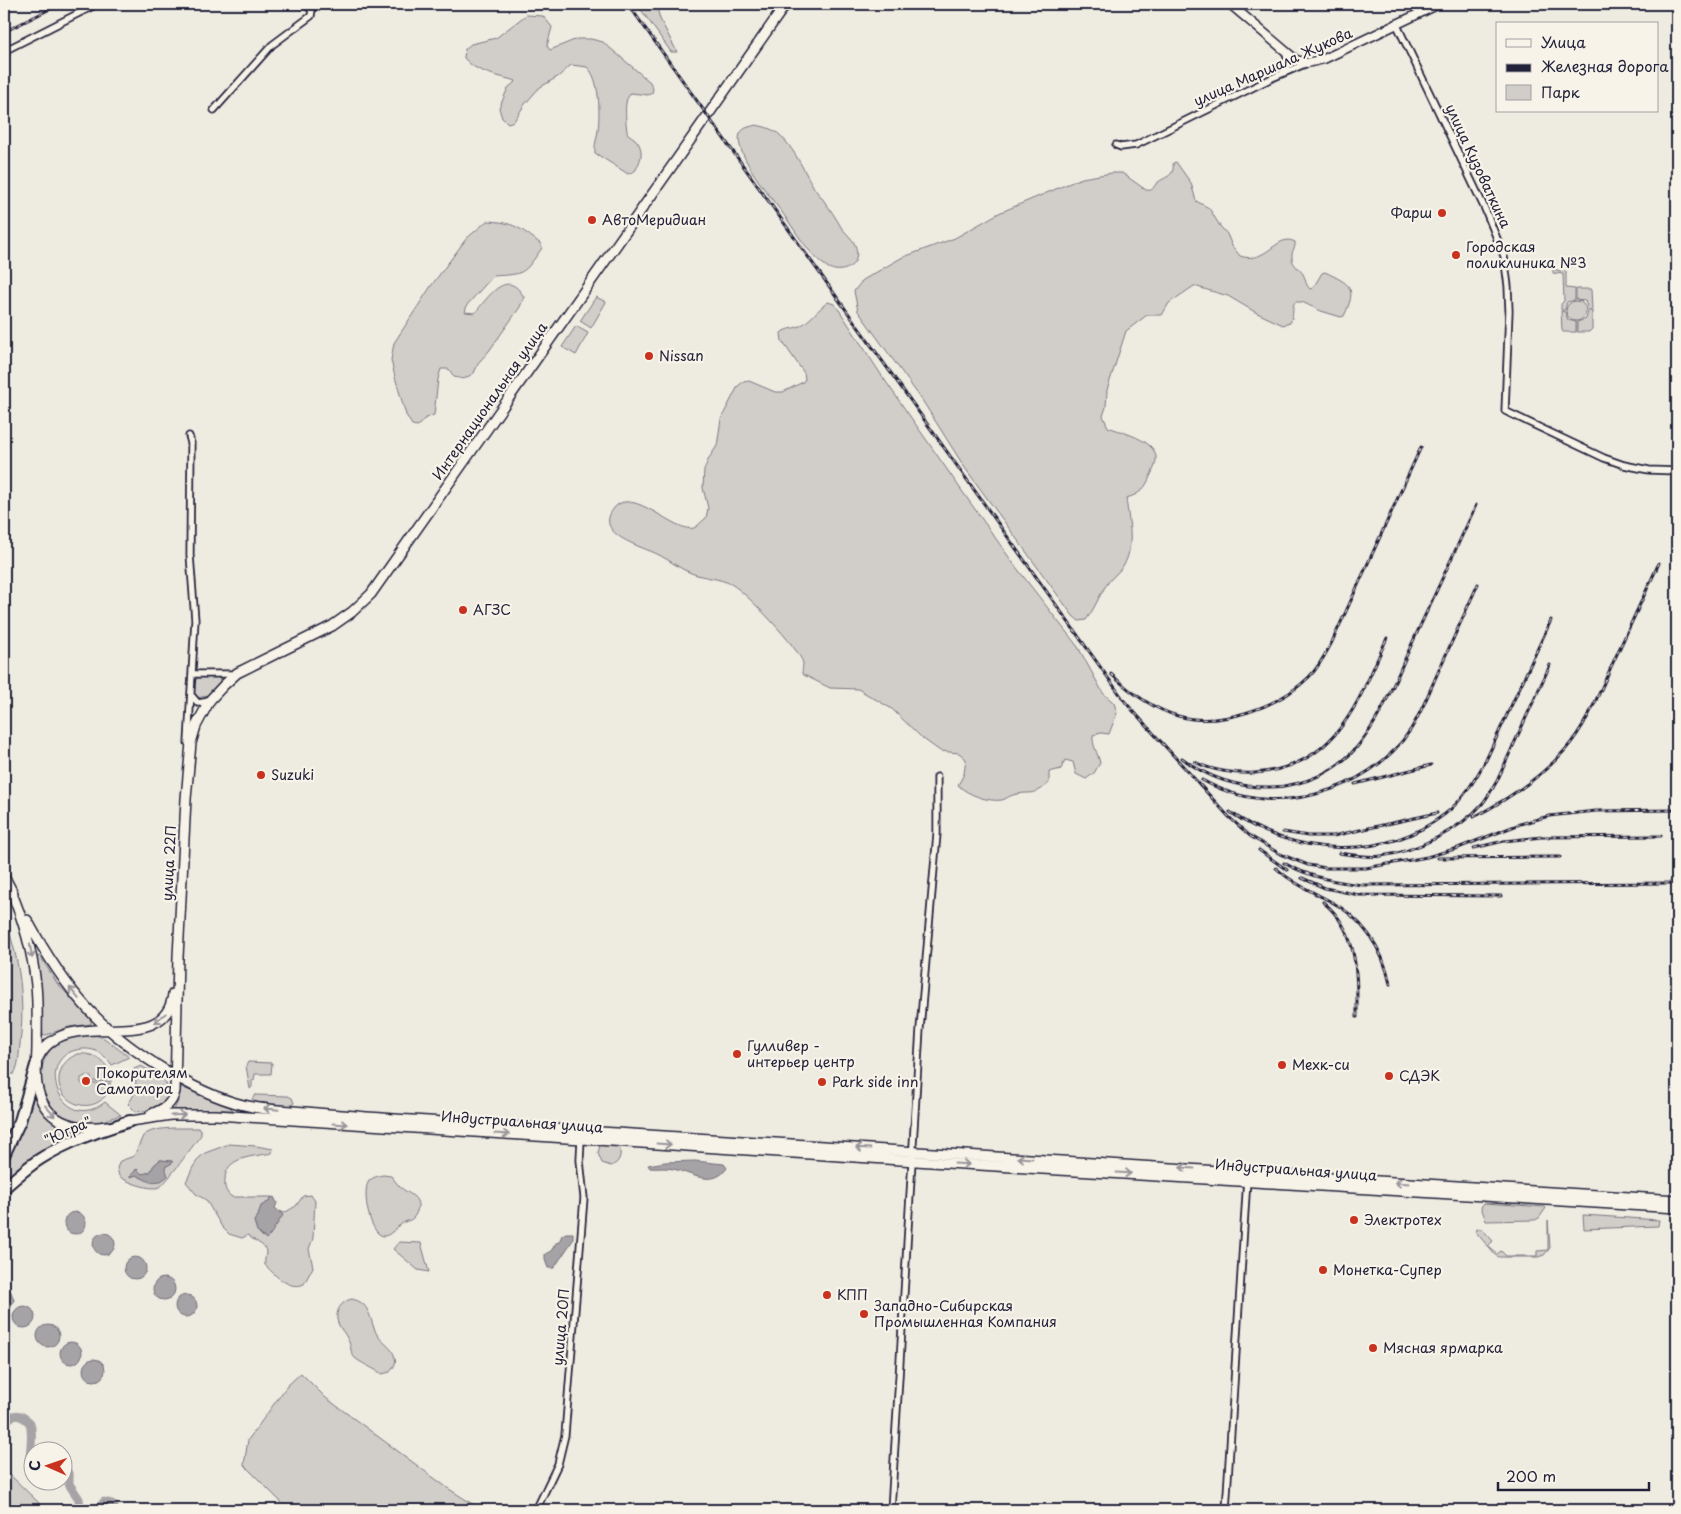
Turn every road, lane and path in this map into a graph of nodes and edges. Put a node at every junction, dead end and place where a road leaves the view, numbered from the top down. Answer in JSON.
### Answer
{"nodes":[{"id":1,"x":97,"y":4,"type":"edge"},
{"id":2,"x":304,"y":4,"type":"edge"},
{"id":3,"x":786,"y":4,"type":"edge"},
{"id":4,"x":1230,"y":4,"type":"edge"},
{"id":5,"x":1439,"y":4,"type":"edge"},
{"id":6,"x":1396,"y":24,"type":"junction"},
{"id":7,"x":4,"y":51,"type":"edge"},
{"id":8,"x":1286,"y":53,"type":"junction"},
{"id":9,"x":1307,"y":63,"type":"junction"},
{"id":10,"x":1294,"y":68,"type":"junction"},
{"id":11,"x":1284,"y":73,"type":"junction"},
{"id":12,"x":214,"y":110,"type":"dead end"},
{"id":13,"x":1116,"y":145,"type":"dead end"},
{"id":14,"x":189,"y":436,"type":"dead end"},
{"id":15,"x":1677,"y":471,"type":"edge"},
{"id":16,"x":237,"y":673,"type":"junction"},
{"id":17,"x":192,"y":674,"type":"junction"},
{"id":18,"x":220,"y":675,"type":"junction"},
{"id":19,"x":222,"y":686,"type":"junction"},
{"id":20,"x":190,"y":693,"type":"junction"},
{"id":21,"x":210,"y":701,"type":"junction"},
{"id":22,"x":188,"y":770,"type":"junction"},
{"id":23,"x":938,"y":777,"type":"dead end"},
{"id":24,"x":4,"y":876,"type":"edge"},
{"id":25,"x":10,"y":889,"type":"junction"},
{"id":26,"x":178,"y":957,"type":"junction"},
{"id":27,"x":107,"y":1029,"type":"junction"},
{"id":28,"x":36,"y":1066,"type":"junction"},
{"id":29,"x":176,"y":1076,"type":"junction"},
{"id":30,"x":130,"y":1121,"type":"junction"},
{"id":31,"x":581,"y":1139,"type":"junction"},
{"id":32,"x":4,"y":1155,"type":"edge"},
{"id":33,"x":913,"y":1156,"type":"junction"},
{"id":34,"x":1247,"y":1176,"type":"junction"},
{"id":35,"x":4,"y":1188,"type":"edge"},
{"id":36,"x":1677,"y":1200,"type":"edge"},
{"id":37,"x":1677,"y":1208,"type":"edge"},
{"id":38,"x":536,"y":1510,"type":"edge"},
{"id":39,"x":891,"y":1510,"type":"edge"},
{"id":40,"x":1226,"y":1510,"type":"edge"}],
"edges":[{"from":1,"to":7,"type":"street"},
{"from":2,"to":12,"type":"street"},
{"from":3,"to":16,"type":"main road","name":"Интернациональная улица"},
{"from":4,"to":8,"type":"main road"},
{"from":5,"to":6,"type":"main road","name":"улица Маршала Жукова"},
{"from":6,"to":9,"type":"main road","name":"улица Маршала Жукова"},
{"from":6,"to":15,"type":"street","name":"улица Кузоваткина"},
{"from":8,"to":9,"type":"main road"},
{"from":8,"to":10,"type":"street"},
{"from":8,"to":11,"type":"street"},
{"from":9,"to":10,"type":"street","name":"улица Маршала Жукова"},
{"from":10,"to":11,"type":"street","name":"улица Маршала Жукова"},
{"from":11,"to":13,"type":"street","name":"улица Маршала Жукова"},
{"from":14,"to":17,"type":"street"},
{"from":16,"to":18,"type":"street"},
{"from":16,"to":19,"type":"main road","name":"Интернациональная улица"},
{"from":17,"to":18,"type":"street"},
{"from":17,"to":20,"type":"street"},
{"from":18,"to":19,"type":"street"},
{"from":19,"to":21,"type":"main road","name":"Интернациональная улица"},
{"from":20,"to":21,"type":"street"},
{"from":20,"to":22,"type":"street"},
{"from":21,"to":22,"type":"main road","name":"Интернациональная улица"},
{"from":22,"to":26,"type":"main road","name":"улица 22П"},
{"from":23,"to":33,"type":"street"},
{"from":24,"to":25,"type":"main road"},
{"from":27,"to":25,"type":"main road","one_way":true},
{"from":25,"to":28,"type":"main road","one_way":true},
{"from":26,"to":27,"type":"main road","name":"улица 22П","one_way":true},
{"from":26,"to":29,"type":"main road","name":"улица 22П"},
{"from":27,"to":28,"type":"main road"},
{"from":27,"to":29,"type":"main road"},
{"from":28,"to":30,"type":"main road","name":"\"Югра\"","one_way":true},
{"from":28,"to":32,"type":"highway"},
{"from":29,"to":30,"type":"main road"},
{"from":33,"to":29,"type":"main road","name":"Индустриальная улица","one_way":true},
{"from":30,"to":31,"type":"main road","name":"Индустриальная улица","one_way":true},
{"from":30,"to":35,"type":"highway","name":"\"Югра\""},
{"from":31,"to":33,"type":"main road","name":"Индустриальная улица","one_way":true},
{"from":31,"to":38,"type":"street","name":"улица 20П"},
{"from":33,"to":34,"type":"main road","name":"Индустриальная улица"},
{"from":33,"to":39,"type":"street"},
{"from":36,"to":34,"type":"main road","name":"Индустриальная улица","one_way":true},
{"from":34,"to":37,"type":"main road","name":"Индустриальная улица"},
{"from":34,"to":40,"type":"street"}]}
